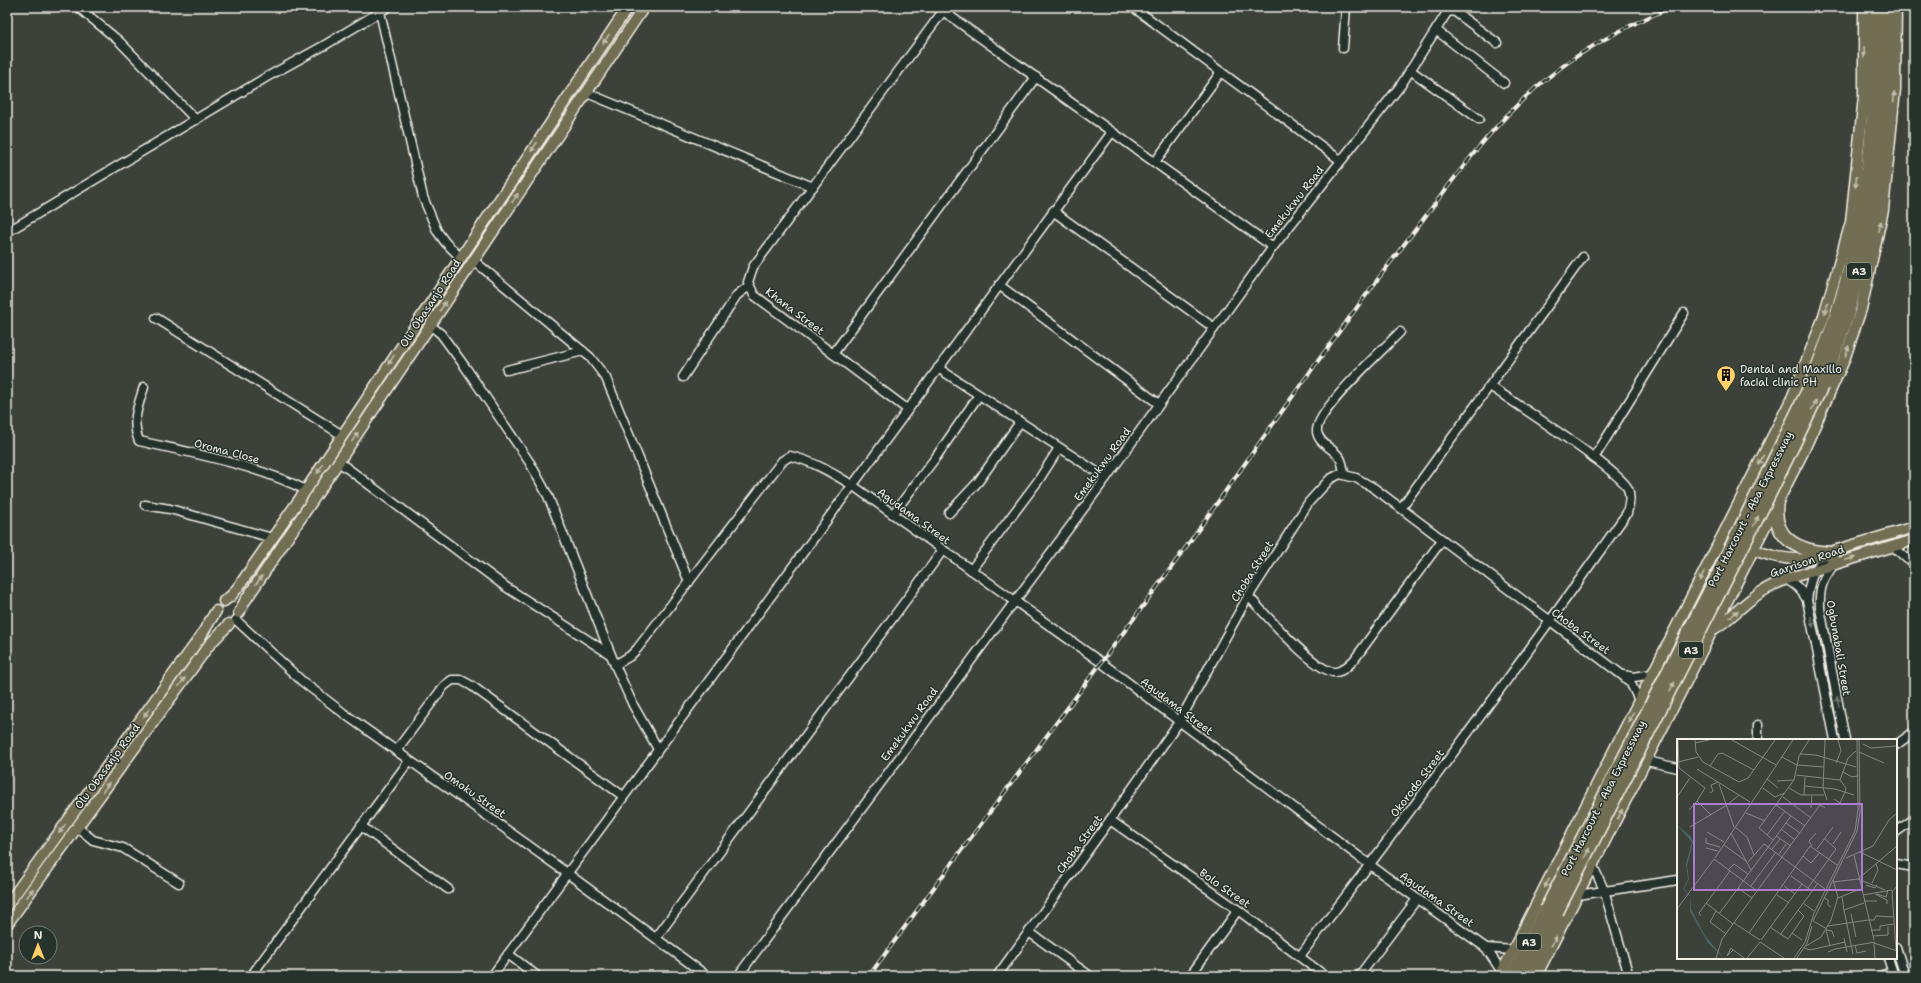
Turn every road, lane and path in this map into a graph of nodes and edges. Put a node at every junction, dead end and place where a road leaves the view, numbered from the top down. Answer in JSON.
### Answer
{"nodes":[{"id":1,"x":78,"y":7,"type":"edge"},
{"id":2,"x":388,"y":7,"type":"edge"},
{"id":3,"x":628,"y":7,"type":"edge"},
{"id":4,"x":644,"y":7,"type":"edge"},
{"id":5,"x":1133,"y":7,"type":"edge"},
{"id":6,"x":1346,"y":7,"type":"edge"},
{"id":7,"x":945,"y":9,"type":"edge"},
{"id":8,"x":380,"y":10,"type":"edge"},
{"id":9,"x":1880,"y":10,"type":"edge"},
{"id":10,"x":1436,"y":30,"type":"junction"},
{"id":11,"x":1497,"y":44,"type":"dead end"},
{"id":12,"x":1343,"y":48,"type":"dead end"},
{"id":13,"x":1410,"y":70,"type":"junction"},
{"id":14,"x":1221,"y":72,"type":"junction"},
{"id":15,"x":1036,"y":77,"type":"junction"},
{"id":16,"x":1504,"y":83,"type":"dead end"},
{"id":17,"x":587,"y":93,"type":"junction"},
{"id":18,"x":1478,"y":119,"type":"dead end"},
{"id":19,"x":196,"y":120,"type":"junction"},
{"id":20,"x":1112,"y":132,"type":"junction"},
{"id":21,"x":1340,"y":160,"type":"junction"},
{"id":22,"x":1155,"y":162,"type":"junction"},
{"id":23,"x":813,"y":187,"type":"junction"},
{"id":24,"x":1054,"y":211,"type":"junction"},
{"id":25,"x":7,"y":232,"type":"edge"},
{"id":26,"x":1273,"y":247,"type":"junction"},
{"id":27,"x":460,"y":257,"type":"junction"},
{"id":28,"x":1583,"y":257,"type":"dead end"},
{"id":29,"x":473,"y":260,"type":"junction"},
{"id":30,"x":999,"y":285,"type":"junction"},
{"id":31,"x":749,"y":286,"type":"junction"},
{"id":32,"x":1684,"y":313,"type":"dead end"},
{"id":33,"x":156,"y":318,"type":"dead end"},
{"id":34,"x":430,"y":325,"type":"junction"},
{"id":35,"x":1214,"y":328,"type":"junction"},
{"id":36,"x":1400,"y":332,"type":"dead end"},
{"id":37,"x":584,"y":351,"type":"junction"},
{"id":38,"x":833,"y":354,"type":"junction"},
{"id":39,"x":938,"y":368,"type":"junction"},
{"id":40,"x":507,"y":370,"type":"dead end"},
{"id":41,"x":683,"y":377,"type":"dead end"},
{"id":42,"x":1490,"y":386,"type":"junction"},
{"id":43,"x":144,"y":387,"type":"dead end"},
{"id":44,"x":980,"y":395,"type":"junction"},
{"id":45,"x":1160,"y":404,"type":"junction"},
{"id":46,"x":907,"y":409,"type":"junction"},
{"id":47,"x":1020,"y":422,"type":"junction"},
{"id":48,"x":342,"y":436,"type":"junction"},
{"id":49,"x":1059,"y":448,"type":"junction"},
{"id":50,"x":1594,"y":458,"type":"junction"},
{"id":51,"x":339,"y":462,"type":"junction"},
{"id":52,"x":1344,"y":474,"type":"junction"},
{"id":53,"x":1106,"y":478,"type":"junction"},
{"id":54,"x":852,"y":485,"type":"junction"},
{"id":55,"x":306,"y":490,"type":"junction"},
{"id":56,"x":1777,"y":501,"type":"junction"},
{"id":57,"x":145,"y":505,"type":"dead end"},
{"id":58,"x":1400,"y":508,"type":"junction"},
{"id":59,"x":949,"y":513,"type":"dead end"},
{"id":60,"x":893,"y":514,"type":"junction"},
{"id":61,"x":1914,"y":527,"type":"edge"},
{"id":62,"x":1723,"y":536,"type":"junction"},
{"id":63,"x":272,"y":538,"type":"junction"},
{"id":64,"x":1442,"y":540,"type":"junction"},
{"id":65,"x":1914,"y":540,"type":"edge"},
{"id":66,"x":1894,"y":547,"type":"junction"},
{"id":67,"x":943,"y":550,"type":"junction"},
{"id":68,"x":1753,"y":550,"type":"junction"},
{"id":69,"x":1833,"y":558,"type":"junction"},
{"id":70,"x":1914,"y":562,"type":"edge"},
{"id":71,"x":971,"y":570,"type":"junction"},
{"id":72,"x":1814,"y":570,"type":"junction"},
{"id":73,"x":1786,"y":579,"type":"junction"},
{"id":74,"x":689,"y":582,"type":"junction"},
{"id":75,"x":1248,"y":596,"type":"junction"},
{"id":76,"x":1807,"y":600,"type":"junction"},
{"id":77,"x":224,"y":601,"type":"junction"},
{"id":78,"x":1014,"y":601,"type":"junction"},
{"id":79,"x":216,"y":611,"type":"junction"},
{"id":80,"x":1681,"y":616,"type":"junction"},
{"id":81,"x":235,"y":619,"type":"junction"},
{"id":82,"x":1550,"y":622,"type":"junction"},
{"id":83,"x":1712,"y":630,"type":"junction"},
{"id":84,"x":611,"y":655,"type":"junction"},
{"id":85,"x":615,"y":665,"type":"junction"},
{"id":86,"x":1652,"y":674,"type":"junction"},
{"id":87,"x":1622,"y":675,"type":"junction"},
{"id":88,"x":1639,"y":700,"type":"junction"},
{"id":89,"x":1179,"y":722,"type":"junction"},
{"id":90,"x":1758,"y":725,"type":"dead end"},
{"id":91,"x":1914,"y":732,"type":"edge"},
{"id":92,"x":1758,"y":739,"type":"edge"},
{"id":93,"x":1835,"y":739,"type":"edge"},
{"id":94,"x":1845,"y":739,"type":"edge"},
{"id":95,"x":1897,"y":744,"type":"edge"},
{"id":96,"x":658,"y":749,"type":"junction"},
{"id":97,"x":396,"y":751,"type":"junction"},
{"id":98,"x":409,"y":761,"type":"junction"},
{"id":99,"x":1647,"y":761,"type":"junction"},
{"id":100,"x":1677,"y":768,"type":"edge"},
{"id":101,"x":623,"y":796,"type":"junction"},
{"id":102,"x":1914,"y":819,"type":"edge"},
{"id":103,"x":1110,"y":820,"type":"junction"},
{"id":104,"x":361,"y":826,"type":"junction"},
{"id":105,"x":77,"y":827,"type":"junction"},
{"id":106,"x":1897,"y":831,"type":"edge"},
{"id":107,"x":1897,"y":864,"type":"edge"},
{"id":108,"x":1370,"y":865,"type":"junction"},
{"id":109,"x":1593,"y":866,"type":"junction"},
{"id":110,"x":1914,"y":867,"type":"edge"},
{"id":111,"x":567,"y":873,"type":"junction"},
{"id":112,"x":1677,"y":880,"type":"edge"},
{"id":113,"x":179,"y":884,"type":"dead end"},
{"id":114,"x":448,"y":889,"type":"dead end"},
{"id":115,"x":1604,"y":890,"type":"junction"},
{"id":116,"x":1578,"y":895,"type":"junction"},
{"id":117,"x":1417,"y":899,"type":"junction"},
{"id":118,"x":7,"y":905,"type":"edge"},
{"id":119,"x":1238,"y":910,"type":"junction"},
{"id":120,"x":1551,"y":911,"type":"junction"},
{"id":121,"x":7,"y":924,"type":"edge"},
{"id":122,"x":1029,"y":932,"type":"junction"},
{"id":123,"x":656,"y":938,"type":"junction"},
{"id":124,"x":1486,"y":948,"type":"junction"},
{"id":125,"x":1513,"y":950,"type":"junction"},
{"id":126,"x":1897,"y":951,"type":"edge"},
{"id":127,"x":508,"y":954,"type":"junction"},
{"id":128,"x":1300,"y":956,"type":"junction"},
{"id":129,"x":1888,"y":959,"type":"edge"},
{"id":130,"x":1893,"y":974,"type":"edge"},
{"id":131,"x":1505,"y":975,"type":"edge"},
{"id":132,"x":251,"y":976,"type":"edge"},
{"id":133,"x":492,"y":976,"type":"edge"},
{"id":134,"x":537,"y":976,"type":"edge"},
{"id":135,"x":707,"y":976,"type":"edge"},
{"id":136,"x":738,"y":976,"type":"edge"},
{"id":137,"x":997,"y":976,"type":"edge"},
{"id":138,"x":1090,"y":976,"type":"edge"},
{"id":139,"x":1190,"y":976,"type":"edge"},
{"id":140,"x":1325,"y":976,"type":"edge"},
{"id":141,"x":1359,"y":976,"type":"edge"},
{"id":142,"x":1524,"y":976,"type":"edge"},
{"id":143,"x":1536,"y":976,"type":"edge"},
{"id":144,"x":1629,"y":976,"type":"edge"},
{"id":145,"x":1880,"y":976,"type":"edge"},
{"id":146,"x":1904,"y":976,"type":"edge"}],
"edges":[{"from":1,"to":19,"type":"street"},
{"from":2,"to":8,"type":"street"},
{"from":3,"to":27,"type":"main road","name":"Olu Obasanjo Road","one_way":true},
{"from":4,"to":17,"type":"main road","name":"Olu Obasanjo Road"},
{"from":5,"to":14,"type":"street"},
{"from":6,"to":12,"type":"street"},
{"from":7,"to":15,"type":"street"},
{"from":7,"to":23,"type":"street"},
{"from":8,"to":19,"type":"street"},
{"from":8,"to":27,"type":"street"},
{"from":56,"to":9,"type":"main road","one_way":true},
{"from":9,"to":62,"type":"main road","one_way":true},
{"from":9,"to":120,"type":"highway","name":"Port Harcourt - Aba Expressway","number":"A3","bridge":true},
{"from":10,"to":11,"type":"street","name":"Emekukwu Road"},
{"from":10,"to":13,"type":"street","name":"Emekukwu Road"},
{"from":10,"to":16,"type":"street"},
{"from":13,"to":18,"type":"street"},
{"from":13,"to":21,"type":"street","name":"Emekukwu Road"},
{"from":14,"to":21,"type":"street"},
{"from":14,"to":22,"type":"street"},
{"from":15,"to":20,"type":"street"},
{"from":15,"to":38,"type":"street"},
{"from":17,"to":23,"type":"street"},
{"from":29,"to":17,"type":"main road","name":"Olu Obasanjo Road","one_way":true},
{"from":19,"to":25,"type":"street"},
{"from":20,"to":22,"type":"street"},
{"from":20,"to":24,"type":"street"},
{"from":21,"to":26,"type":"street","name":"Emekukwu Road"},
{"from":22,"to":26,"type":"street"},
{"from":23,"to":31,"type":"street"},
{"from":24,"to":30,"type":"street"},
{"from":24,"to":35,"type":"street"},
{"from":26,"to":35,"type":"street","name":"Emekukwu Road"},
{"from":27,"to":48,"type":"main road","name":"Olu Obasanjo Road","one_way":true},
{"from":28,"to":42,"type":"street"},
{"from":34,"to":29,"type":"main road","name":"Olu Obasanjo Road","one_way":true},
{"from":29,"to":37,"type":"street"},
{"from":30,"to":39,"type":"street"},
{"from":30,"to":45,"type":"street"},
{"from":31,"to":38,"type":"street","name":"Khana Street"},
{"from":31,"to":41,"type":"street"},
{"from":32,"to":50,"type":"street"},
{"from":33,"to":48,"type":"street"},
{"from":51,"to":34,"type":"main road","name":"Olu Obasanjo Road","one_way":true},
{"from":34,"to":84,"type":"street"},
{"from":35,"to":45,"type":"street","name":"Emekukwu Road"},
{"from":36,"to":52,"type":"street"},
{"from":37,"to":40,"type":"street"},
{"from":37,"to":74,"type":"street"},
{"from":38,"to":46,"type":"street","name":"Khana Street"},
{"from":39,"to":44,"type":"street"},
{"from":39,"to":46,"type":"street"},
{"from":42,"to":50,"type":"street","name":"Okorodo Street"},
{"from":42,"to":58,"type":"street"},
{"from":43,"to":55,"type":"street","name":"Oroma Close"},
{"from":44,"to":47,"type":"street"},
{"from":44,"to":60,"type":"street"},
{"from":45,"to":53,"type":"street","name":"Emekukwu Road"},
{"from":46,"to":54,"type":"street"},
{"from":47,"to":49,"type":"street"},
{"from":47,"to":59,"type":"street"},
{"from":48,"to":55,"type":"main road","name":"Olu Obasanjo Road","one_way":true},
{"from":49,"to":53,"type":"street"},
{"from":49,"to":71,"type":"street"},
{"from":50,"to":82,"type":"street","name":"Okorodo Street"},
{"from":81,"to":51,"type":"main road","name":"Olu Obasanjo Road","one_way":true},
{"from":51,"to":84,"type":"street"},
{"from":52,"to":58,"type":"street","name":"Choba Street"},
{"from":52,"to":75,"type":"street","name":"Choba Street"},
{"from":53,"to":78,"type":"street","name":"Emekukwu Road"},
{"from":54,"to":60,"type":"street","name":"Agudama Street"},
{"from":54,"to":74,"type":"street","name":"Agudama Street"},
{"from":54,"to":96,"type":"street"},
{"from":55,"to":63,"type":"main road","name":"Olu Obasanjo Road"},
{"from":68,"to":56,"type":"main road","one_way":true},
{"from":56,"to":69,"type":"highway"},
{"from":57,"to":63,"type":"street"},
{"from":58,"to":64,"type":"street","name":"Choba Street"},
{"from":60,"to":67,"type":"street","name":"Agudama Street"},
{"from":61,"to":69,"type":"main road","name":"Garrison Road"},
{"from":62,"to":68,"type":"main road","name":"Garrison Road"},
{"from":62,"to":80,"type":"main road","one_way":true},
{"from":63,"to":77,"type":"main road","name":"Olu Obasanjo Road"},
{"from":64,"to":75,"type":"street"},
{"from":64,"to":82,"type":"street","name":"Choba Street"},
{"from":65,"to":66,"type":"main road","name":"Garrison Road"},
{"from":69,"to":66,"type":"main road","name":"Garrison Road","one_way":true},
{"from":66,"to":70,"type":"street"},
{"from":67,"to":71,"type":"street","name":"Agudama Street"},
{"from":67,"to":123,"type":"street"},
{"from":68,"to":69,"type":"main road","name":"Garrison Road"},
{"from":68,"to":83,"type":"main road"},
{"from":69,"to":72,"type":"main road","name":"Garrison Road"},
{"from":94,"to":69,"type":"street","name":"Ogbunabali Street","one_way":true},
{"from":71,"to":78,"type":"street","name":"Agudama Street"},
{"from":72,"to":73,"type":"main road","name":"Garrison Road"},
{"from":72,"to":76,"type":"street","name":"Ogbunabali Street"},
{"from":73,"to":76,"type":"street","name":"Ogbunabali Street"},
{"from":83,"to":73,"type":"main road","name":"Garrison Road","one_way":true},
{"from":74,"to":85,"type":"street"},
{"from":75,"to":89,"type":"street","name":"Choba Street"},
{"from":76,"to":93,"type":"street","name":"Ogbunabali Street","one_way":true},
{"from":77,"to":79,"type":"main road"},
{"from":77,"to":81,"type":"main road"},
{"from":78,"to":89,"type":"street","name":"Agudama Street"},
{"from":78,"to":136,"type":"street","name":"Emekukwu Road"},
{"from":79,"to":81,"type":"main road"},
{"from":79,"to":118,"type":"main road","name":"Olu Obasanjo Road","one_way":true},
{"from":80,"to":83,"type":"main road"},
{"from":80,"to":86,"type":"main road"},
{"from":81,"to":97,"type":"street","name":"Omoku Street"},
{"from":105,"to":81,"type":"main road","name":"Olu Obasanjo Road","one_way":true},
{"from":82,"to":87,"type":"street","name":"Choba Street"},
{"from":82,"to":108,"type":"street","name":"Okorodo Street"},
{"from":99,"to":83,"type":"main road","one_way":true},
{"from":84,"to":85,"type":"street"},
{"from":85,"to":96,"type":"street"},
{"from":86,"to":87,"type":"street"},
{"from":86,"to":88,"type":"main road"},
{"from":87,"to":88,"type":"street","name":"Choba Street"},
{"from":88,"to":125,"type":"main road","one_way":true},
{"from":89,"to":103,"type":"street","name":"Choba Street"},
{"from":89,"to":108,"type":"street","name":"Agudama Street"},
{"from":90,"to":92,"type":"street"},
{"from":91,"to":95,"type":"street"},
{"from":96,"to":101,"type":"street"},
{"from":97,"to":98,"type":"street","name":"Omoku Street"},
{"from":97,"to":101,"type":"street"},
{"from":98,"to":104,"type":"street"},
{"from":98,"to":111,"type":"street","name":"Omoku Street"},
{"from":99,"to":100,"type":"street"},
{"from":109,"to":99,"type":"main road","one_way":true},
{"from":101,"to":111,"type":"street"},
{"from":102,"to":106,"type":"street"},
{"from":103,"to":119,"type":"street","name":"Bolo Street"},
{"from":103,"to":122,"type":"street","name":"Choba Street"},
{"from":104,"to":114,"type":"street"},
{"from":104,"to":132,"type":"street"},
{"from":105,"to":113,"type":"street"},
{"from":121,"to":105,"type":"main road","name":"Olu Obasanjo Road","one_way":true},
{"from":107,"to":110,"type":"street"},
{"from":108,"to":117,"type":"street","name":"Agudama Street"},
{"from":108,"to":128,"type":"street","name":"Okorodo Street"},
{"from":109,"to":115,"type":"street"},
{"from":109,"to":116,"type":"main road"},
{"from":111,"to":123,"type":"street","name":"Omoku Street"},
{"from":111,"to":127,"type":"street"},
{"from":112,"to":115,"type":"street"},
{"from":115,"to":116,"type":"street"},
{"from":115,"to":144,"type":"street"},
{"from":143,"to":116,"type":"main road","one_way":true},
{"from":117,"to":124,"type":"street","name":"Agudama Street"},
{"from":117,"to":141,"type":"street"},
{"from":119,"to":128,"type":"street","name":"Bolo Street"},
{"from":119,"to":139,"type":"street"},
{"from":120,"to":131,"type":"highway","name":"Port Harcourt - Aba Expressway","number":"A3"},
{"from":120,"to":142,"type":"highway","name":"Port Harcourt - Aba Expressway","number":"A3"},
{"from":122,"to":137,"type":"street","name":"Choba Street"},
{"from":122,"to":138,"type":"street"},
{"from":123,"to":135,"type":"street","name":"Omoku Street"},
{"from":124,"to":125,"type":"street"},
{"from":124,"to":131,"type":"street"},
{"from":125,"to":131,"type":"main road"},
{"from":126,"to":146,"type":"street"},
{"from":127,"to":133,"type":"street"},
{"from":127,"to":134,"type":"street"},
{"from":128,"to":140,"type":"street","name":"Bolo Street"},
{"from":129,"to":130,"type":"street"},
{"from":130,"to":145,"type":"street"}]}
